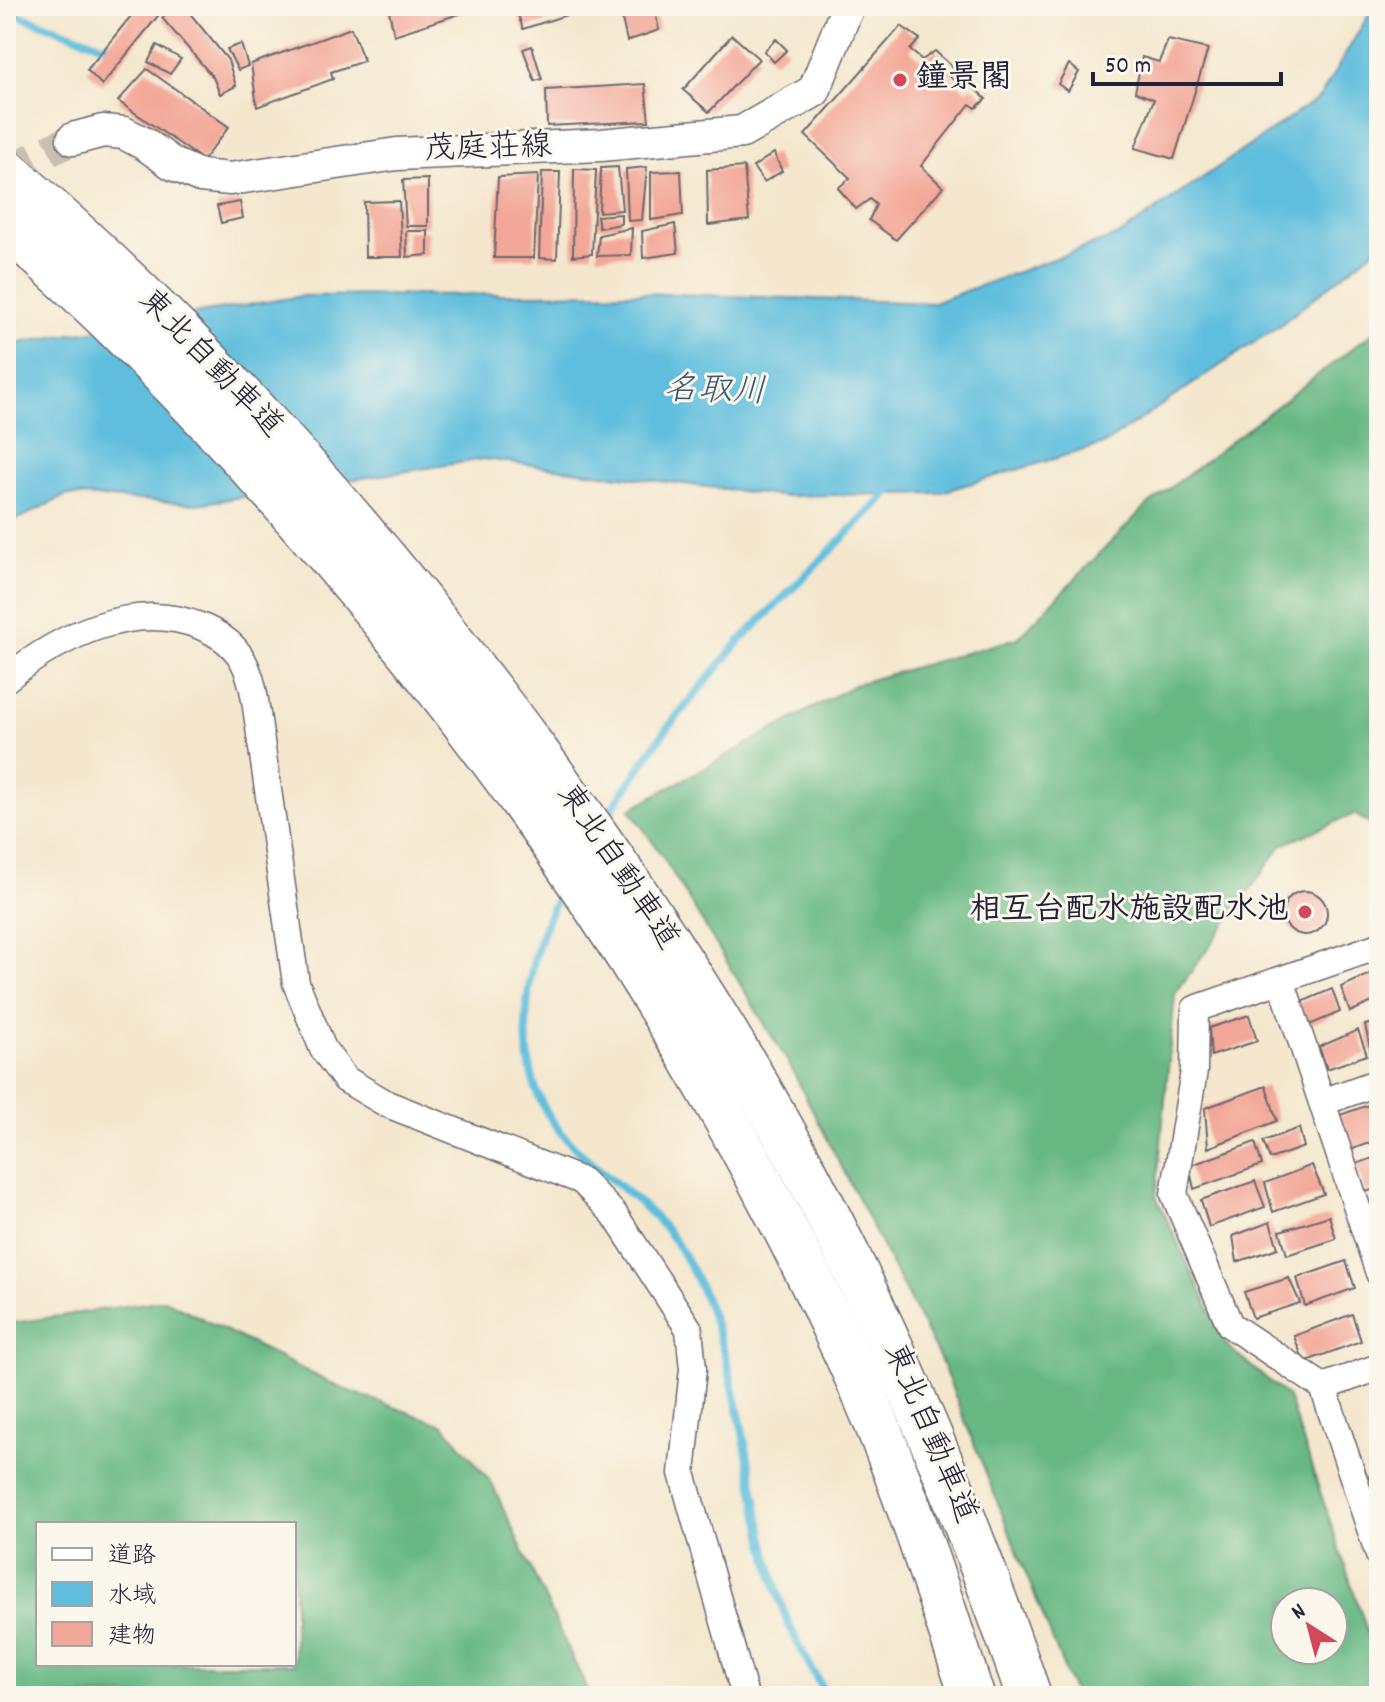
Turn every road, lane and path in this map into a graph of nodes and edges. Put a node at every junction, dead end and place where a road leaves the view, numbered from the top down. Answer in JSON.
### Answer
{"nodes":[{"id":1,"x":848,"y":6,"type":"edge"},
{"id":2,"x":73,"y":139,"type":"tunnel mouth"},
{"id":3,"x":6,"y":154,"type":"edge"},
{"id":4,"x":6,"y":171,"type":"edge"},
{"id":5,"x":6,"y":226,"type":"edge"},
{"id":6,"x":113,"y":259,"type":"junction"},
{"id":7,"x":6,"y":679,"type":"edge"},
{"id":8,"x":1379,"y":946,"type":"edge"},
{"id":9,"x":1281,"y":980,"type":"junction"},
{"id":10,"x":1379,"y":1082,"type":"edge"},
{"id":11,"x":1323,"y":1102,"type":"junction"},
{"id":12,"x":1371,"y":1220,"type":"edge"},
{"id":13,"x":1379,"y":1273,"type":"edge"},
{"id":14,"x":1379,"y":1367,"type":"edge"},
{"id":15,"x":1323,"y":1387,"type":"junction"},
{"id":16,"x":1379,"y":1555,"type":"edge"},
{"id":17,"x":745,"y":1696,"type":"edge"},
{"id":18,"x":972,"y":1696,"type":"edge"},
{"id":19,"x":1029,"y":1696,"type":"edge"}],
"edges":[{"from":1,"to":2,"type":"street","name":"茂庭荘線"},
{"from":3,"to":6,"type":"highway"},
{"from":4,"to":6,"type":"highway","name":"東北自動車道"},
{"from":5,"to":18,"type":"highway","name":"東北自動車道"},
{"from":6,"to":19,"type":"highway","name":"東北自動車道"},
{"from":7,"to":17,"type":"street"},
{"from":8,"to":9,"type":"street"},
{"from":9,"to":11,"type":"street"},
{"from":9,"to":15,"type":"street"},
{"from":10,"to":11,"type":"street"},
{"from":11,"to":12,"type":"street"},
{"from":12,"to":13,"type":"street"},
{"from":14,"to":15,"type":"street"},
{"from":15,"to":16,"type":"street"}]}
